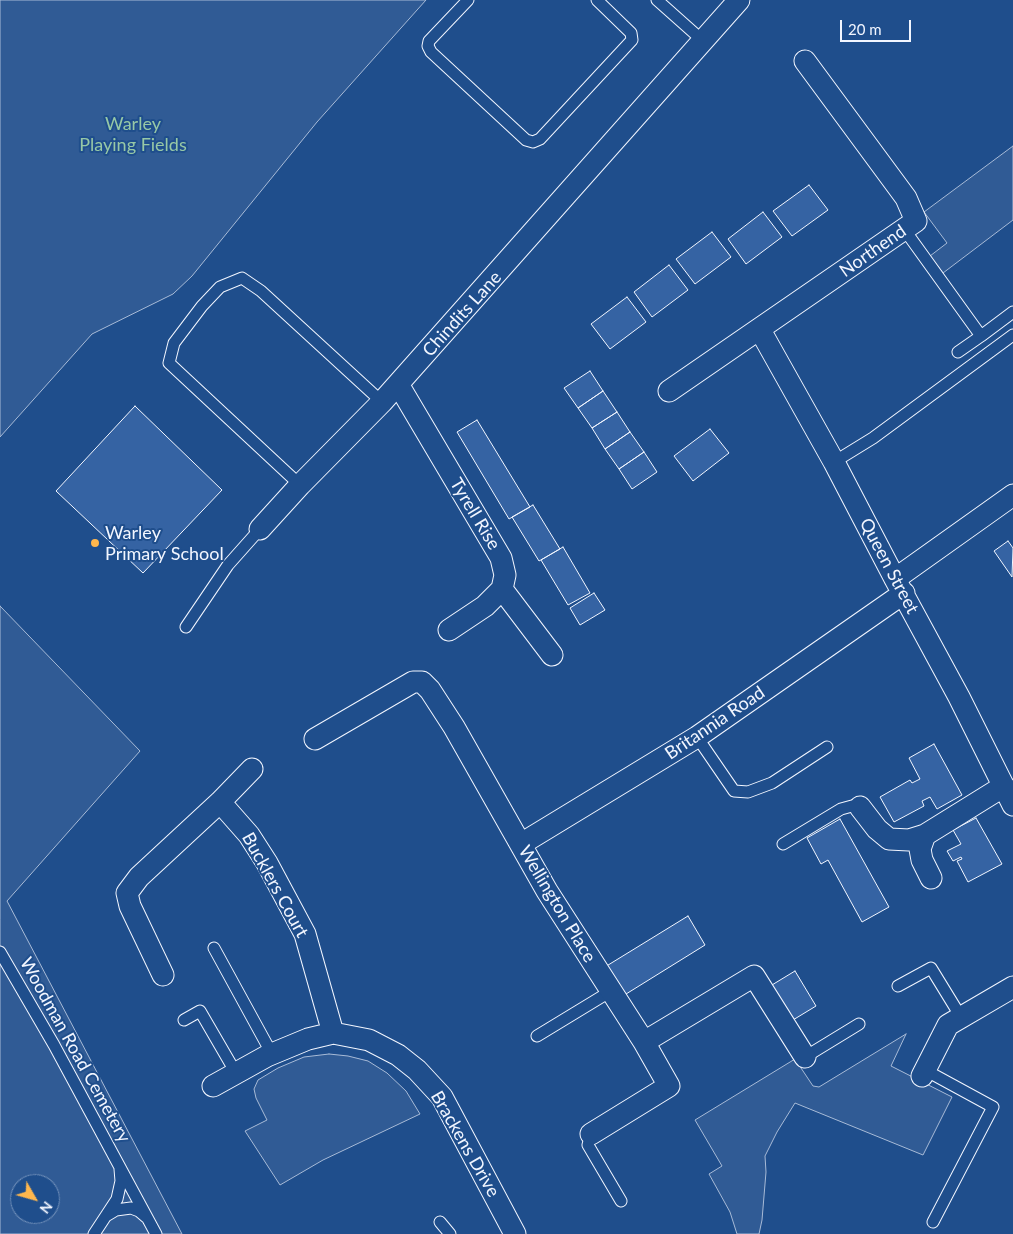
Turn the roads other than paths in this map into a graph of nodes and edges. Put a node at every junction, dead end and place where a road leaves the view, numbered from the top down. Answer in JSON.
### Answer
{"nodes":[{"id":1,"x":468,"y":0,"type":"edge"},
{"id":2,"x":597,"y":0,"type":"edge"},
{"id":3,"x":657,"y":0,"type":"edge"},
{"id":4,"x":739,"y":0,"type":"edge"},
{"id":5,"x":702,"y":40,"type":"junction"},
{"id":6,"x":804,"y":61,"type":"dead end"},
{"id":7,"x":904,"y":229,"type":"junction"},
{"id":8,"x":1013,"y":312,"type":"edge"},
{"id":9,"x":760,"y":330,"type":"junction"},
{"id":10,"x":1013,"y":335,"type":"edge"},
{"id":11,"x":981,"y":336,"type":"junction"},
{"id":12,"x":958,"y":352,"type":"dead end"},
{"id":13,"x":398,"y":384,"type":"junction"},
{"id":14,"x":669,"y":391,"type":"dead end"},
{"id":15,"x":382,"y":402,"type":"junction"},
{"id":16,"x":834,"y":462,"type":"junction"},
{"id":17,"x":300,"y":485,"type":"junction"},
{"id":18,"x":1013,"y":495,"type":"edge"},
{"id":19,"x":260,"y":529,"type":"joint"},
{"id":20,"x":899,"y":586,"type":"junction"},
{"id":21,"x":502,"y":589,"type":"junction"},
{"id":22,"x":186,"y":627,"type":"dead end"},
{"id":23,"x":449,"y":630,"type":"dead end"},
{"id":24,"x":552,"y":655,"type":"dead end"},
{"id":25,"x":697,"y":737,"type":"junction"},
{"id":26,"x":315,"y":739,"type":"dead end"},
{"id":27,"x":828,"y":747,"type":"dead end"},
{"id":28,"x":252,"y":769,"type":"dead end"},
{"id":29,"x":1004,"y":786,"type":"junction"},
{"id":30,"x":220,"y":802,"type":"junction"},
{"id":31,"x":1013,"y":805,"type":"edge"},
{"id":32,"x":860,"y":807,"type":"joint"},
{"id":33,"x":925,"y":834,"type":"junction"},
{"id":34,"x":521,"y":844,"type":"junction"},
{"id":35,"x":784,"y":844,"type":"dead end"},
{"id":36,"x":931,"y":878,"type":"dead end"},
{"id":37,"x":214,"y":948,"type":"dead end"},
{"id":38,"x":0,"y":952,"type":"edge"},
{"id":39,"x":163,"y":975,"type":"dead end"},
{"id":40,"x":898,"y":986,"type":"dead end"},
{"id":41,"x":1013,"y":987,"type":"edge"},
{"id":42,"x":610,"y":991,"type":"junction"},
{"id":43,"x":961,"y":1017,"type":"junction"},
{"id":44,"x":184,"y":1020,"type":"dead end"},
{"id":45,"x":859,"y":1024,"type":"dead end"},
{"id":46,"x":333,"y":1033,"type":"junction"},
{"id":47,"x":537,"y":1036,"type":"dead end"},
{"id":48,"x":644,"y":1042,"type":"junction"},
{"id":49,"x":272,"y":1054,"type":"junction"},
{"id":50,"x":805,"y":1057,"type":"joint"},
{"id":51,"x":236,"y":1073,"type":"junction"},
{"id":52,"x":924,"y":1073,"type":"joint"},
{"id":53,"x":213,"y":1086,"type":"dead end"},
{"id":54,"x":591,"y":1134,"type":"joint"},
{"id":55,"x":119,"y":1165,"type":"junction"},
{"id":56,"x":621,"y":1201,"type":"dead end"},
{"id":57,"x":105,"y":1217,"type":"junction"},
{"id":58,"x":147,"y":1217,"type":"junction"},
{"id":59,"x":440,"y":1222,"type":"dead end"},
{"id":60,"x":934,"y":1222,"type":"dead end"},
{"id":61,"x":512,"y":1233,"type":"edge"},
{"id":62,"x":94,"y":1234,"type":"edge"},
{"id":63,"x":156,"y":1234,"type":"edge"},
{"id":64,"x":450,"y":1234,"type":"edge"}],
"edges":[{"from":1,"to":2,"type":"lane"},
{"from":3,"to":5,"type":"lane"},
{"from":4,"to":5,"type":"street","name":"Chindits Lane"},
{"from":5,"to":13,"type":"street","name":"Chindits Lane"},
{"from":6,"to":7,"type":"street","name":"Northend"},
{"from":7,"to":9,"type":"street","name":"Northend"},
{"from":7,"to":11,"type":"lane"},
{"from":8,"to":11,"type":"lane"},
{"from":9,"to":14,"type":"street","name":"Northend"},
{"from":9,"to":16,"type":"street","name":"Queen Street"},
{"from":10,"to":16,"type":"lane"},
{"from":11,"to":12,"type":"lane"},
{"from":13,"to":15,"type":"street","name":"Chindits Lane"},
{"from":13,"to":21,"type":"street","name":"Tyrell Rise"},
{"from":15,"to":17,"type":"street","name":"Chindits Lane"},
{"from":15,"to":17,"type":"lane"},
{"from":16,"to":20,"type":"street","name":"Queen Street"},
{"from":17,"to":19,"type":"street","name":"Chindits Lane"},
{"from":18,"to":20,"type":"street","name":"Britannia Road"},
{"from":19,"to":22,"type":"lane","name":"Chindits Lane"},
{"from":20,"to":25,"type":"street","name":"Britannia Road"},
{"from":20,"to":29,"type":"street","name":"Queen Street"},
{"from":21,"to":23,"type":"street"},
{"from":21,"to":24,"type":"street"},
{"from":25,"to":27,"type":"lane"},
{"from":25,"to":34,"type":"street","name":"Britannia Road"},
{"from":26,"to":34,"type":"street","name":"Wellington Place"},
{"from":28,"to":30,"type":"street"},
{"from":29,"to":31,"type":"street","name":"Queen Street"},
{"from":29,"to":33,"type":"street"},
{"from":30,"to":39,"type":"street"},
{"from":30,"to":46,"type":"street","name":"Bucklers Court"},
{"from":32,"to":33,"type":"street"},
{"from":32,"to":35,"type":"lane"},
{"from":33,"to":36,"type":"street"},
{"from":34,"to":42,"type":"street","name":"Wellington Place"},
{"from":37,"to":49,"type":"lane"},
{"from":38,"to":55,"type":"lane","name":"Woodman Road Cemetery"},
{"from":40,"to":43,"type":"lane"},
{"from":41,"to":43,"type":"street"},
{"from":42,"to":47,"type":"lane"},
{"from":42,"to":48,"type":"street","name":"Wellington Place"},
{"from":43,"to":52,"type":"street"},
{"from":44,"to":51,"type":"lane"},
{"from":45,"to":50,"type":"lane"},
{"from":46,"to":49,"type":"street","name":"Brackens Drive"},
{"from":46,"to":61,"type":"street","name":"Brackens Drive"},
{"from":48,"to":50,"type":"street"},
{"from":48,"to":54,"type":"street","name":"Wellington Place"},
{"from":49,"to":51,"type":"street","name":"Brackens Drive"},
{"from":51,"to":53,"type":"street","name":"Brackens Drive"},
{"from":52,"to":60,"type":"lane"},
{"from":54,"to":56,"type":"lane","name":"Wellington Place"},
{"from":55,"to":57,"type":"lane","name":"Woodman Road Cemetery"},
{"from":55,"to":58,"type":"lane","name":"Woodman Road Cemetery"},
{"from":57,"to":58,"type":"lane"},
{"from":57,"to":62,"type":"lane","name":"Woodman Road Cemetery"},
{"from":58,"to":63,"type":"lane","name":"Woodman Road Cemetery"},
{"from":59,"to":64,"type":"lane"}]}
